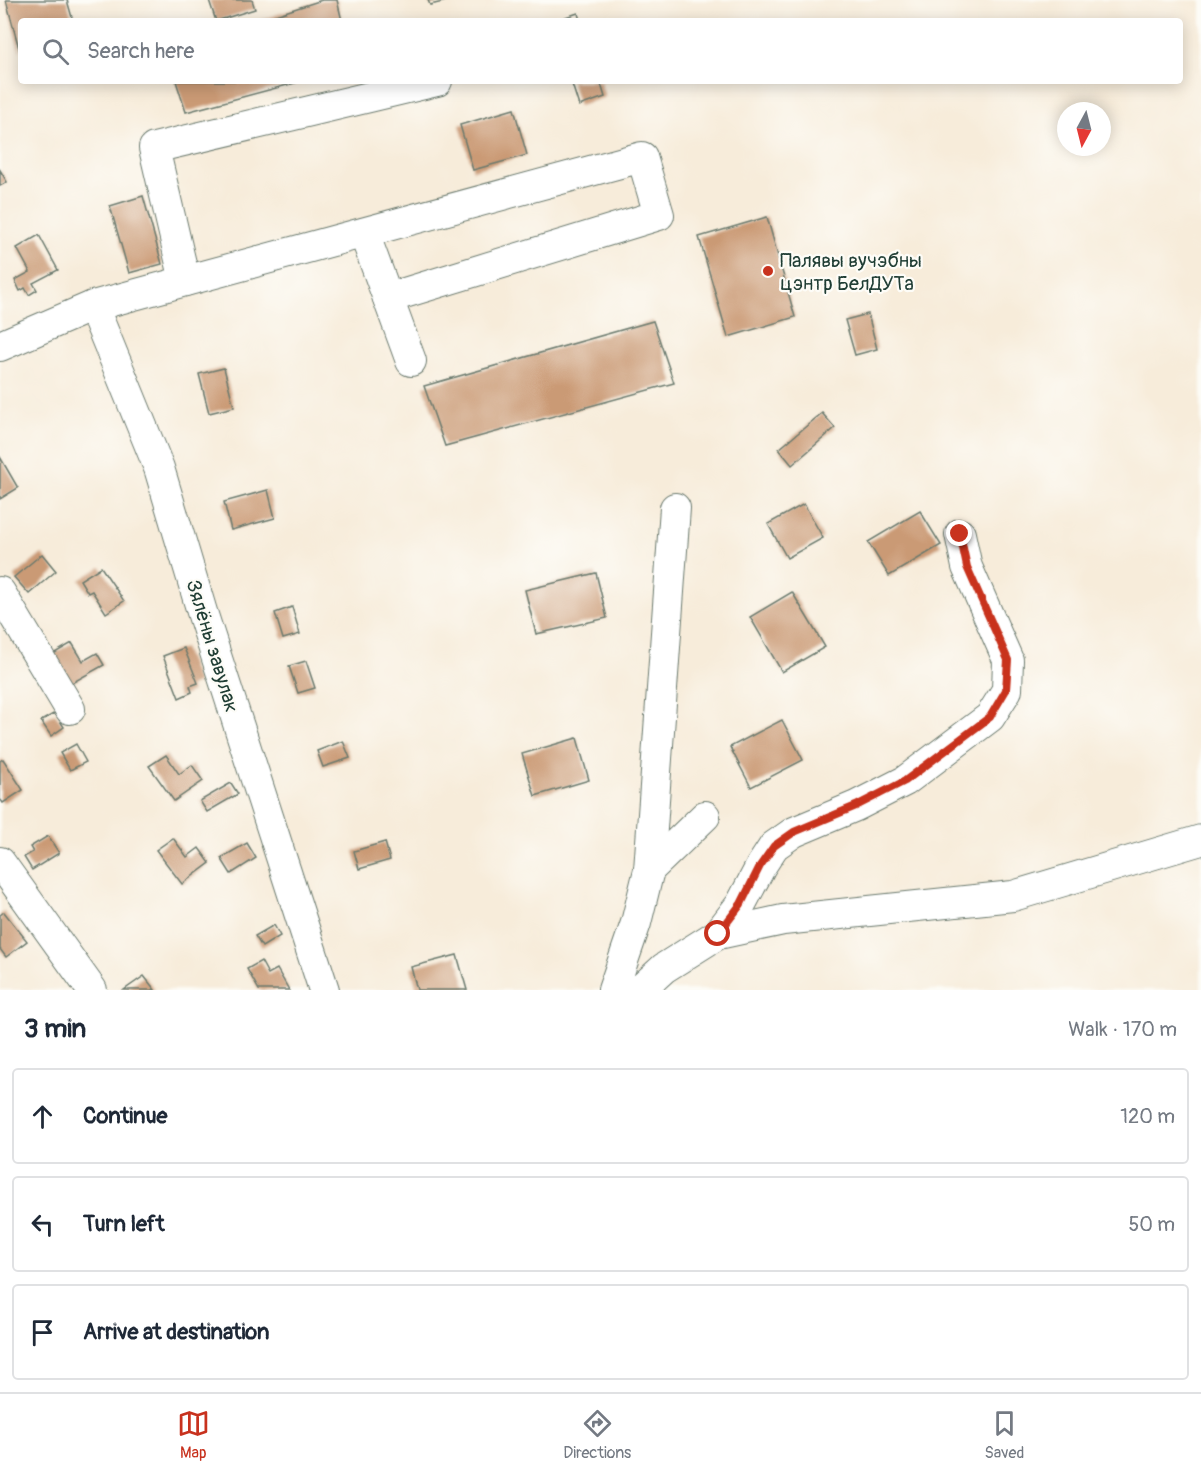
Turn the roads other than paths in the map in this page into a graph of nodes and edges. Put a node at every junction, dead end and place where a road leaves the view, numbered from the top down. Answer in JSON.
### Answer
{"nodes":[{"id":1,"x":424,"y":84,"type":"edge"},
{"id":2,"x":364,"y":233,"type":"junction"},
{"id":3,"x":185,"y":281,"type":"junction"},
{"id":4,"x":388,"y":298,"type":"junction"},
{"id":5,"x":93,"y":306,"type":"junction"},
{"id":6,"x":0,"y":346,"type":"edge"},
{"id":7,"x":411,"y":361,"type":"dead end"},
{"id":8,"x":675,"y":508,"type":"dead end"},
{"id":9,"x":960,"y":534,"type":"dead end"},
{"id":10,"x":0,"y":592,"type":"edge"},
{"id":11,"x":70,"y":709,"type":"dead end"},
{"id":12,"x":705,"y":816,"type":"dead end"},
{"id":13,"x":1201,"y":840,"type":"edge"},
{"id":14,"x":0,"y":862,"type":"edge"},
{"id":15,"x":649,"y":870,"type":"junction"},
{"id":16,"x":718,"y":934,"type":"junction"},
{"id":17,"x":92,"y":990,"type":"edge"},
{"id":18,"x":324,"y":990,"type":"edge"},
{"id":19,"x":613,"y":990,"type":"edge"},
{"id":20,"x":640,"y":990,"type":"edge"}],
"edges":[{"from":1,"to":3,"type":"street"},
{"from":2,"to":3,"type":"street"},
{"from":2,"to":4,"type":"street"},
{"from":2,"to":4,"type":"street"},
{"from":3,"to":5,"type":"street"},
{"from":4,"to":7,"type":"street"},
{"from":5,"to":6,"type":"street"},
{"from":5,"to":18,"type":"street","name":"Зялёны завулак"},
{"from":8,"to":15,"type":"street"},
{"from":9,"to":16,"type":"street"},
{"from":10,"to":11,"type":"street"},
{"from":12,"to":15,"type":"street"},
{"from":13,"to":16,"type":"street"},
{"from":14,"to":17,"type":"street"},
{"from":15,"to":19,"type":"street"},
{"from":16,"to":20,"type":"street"}]}
